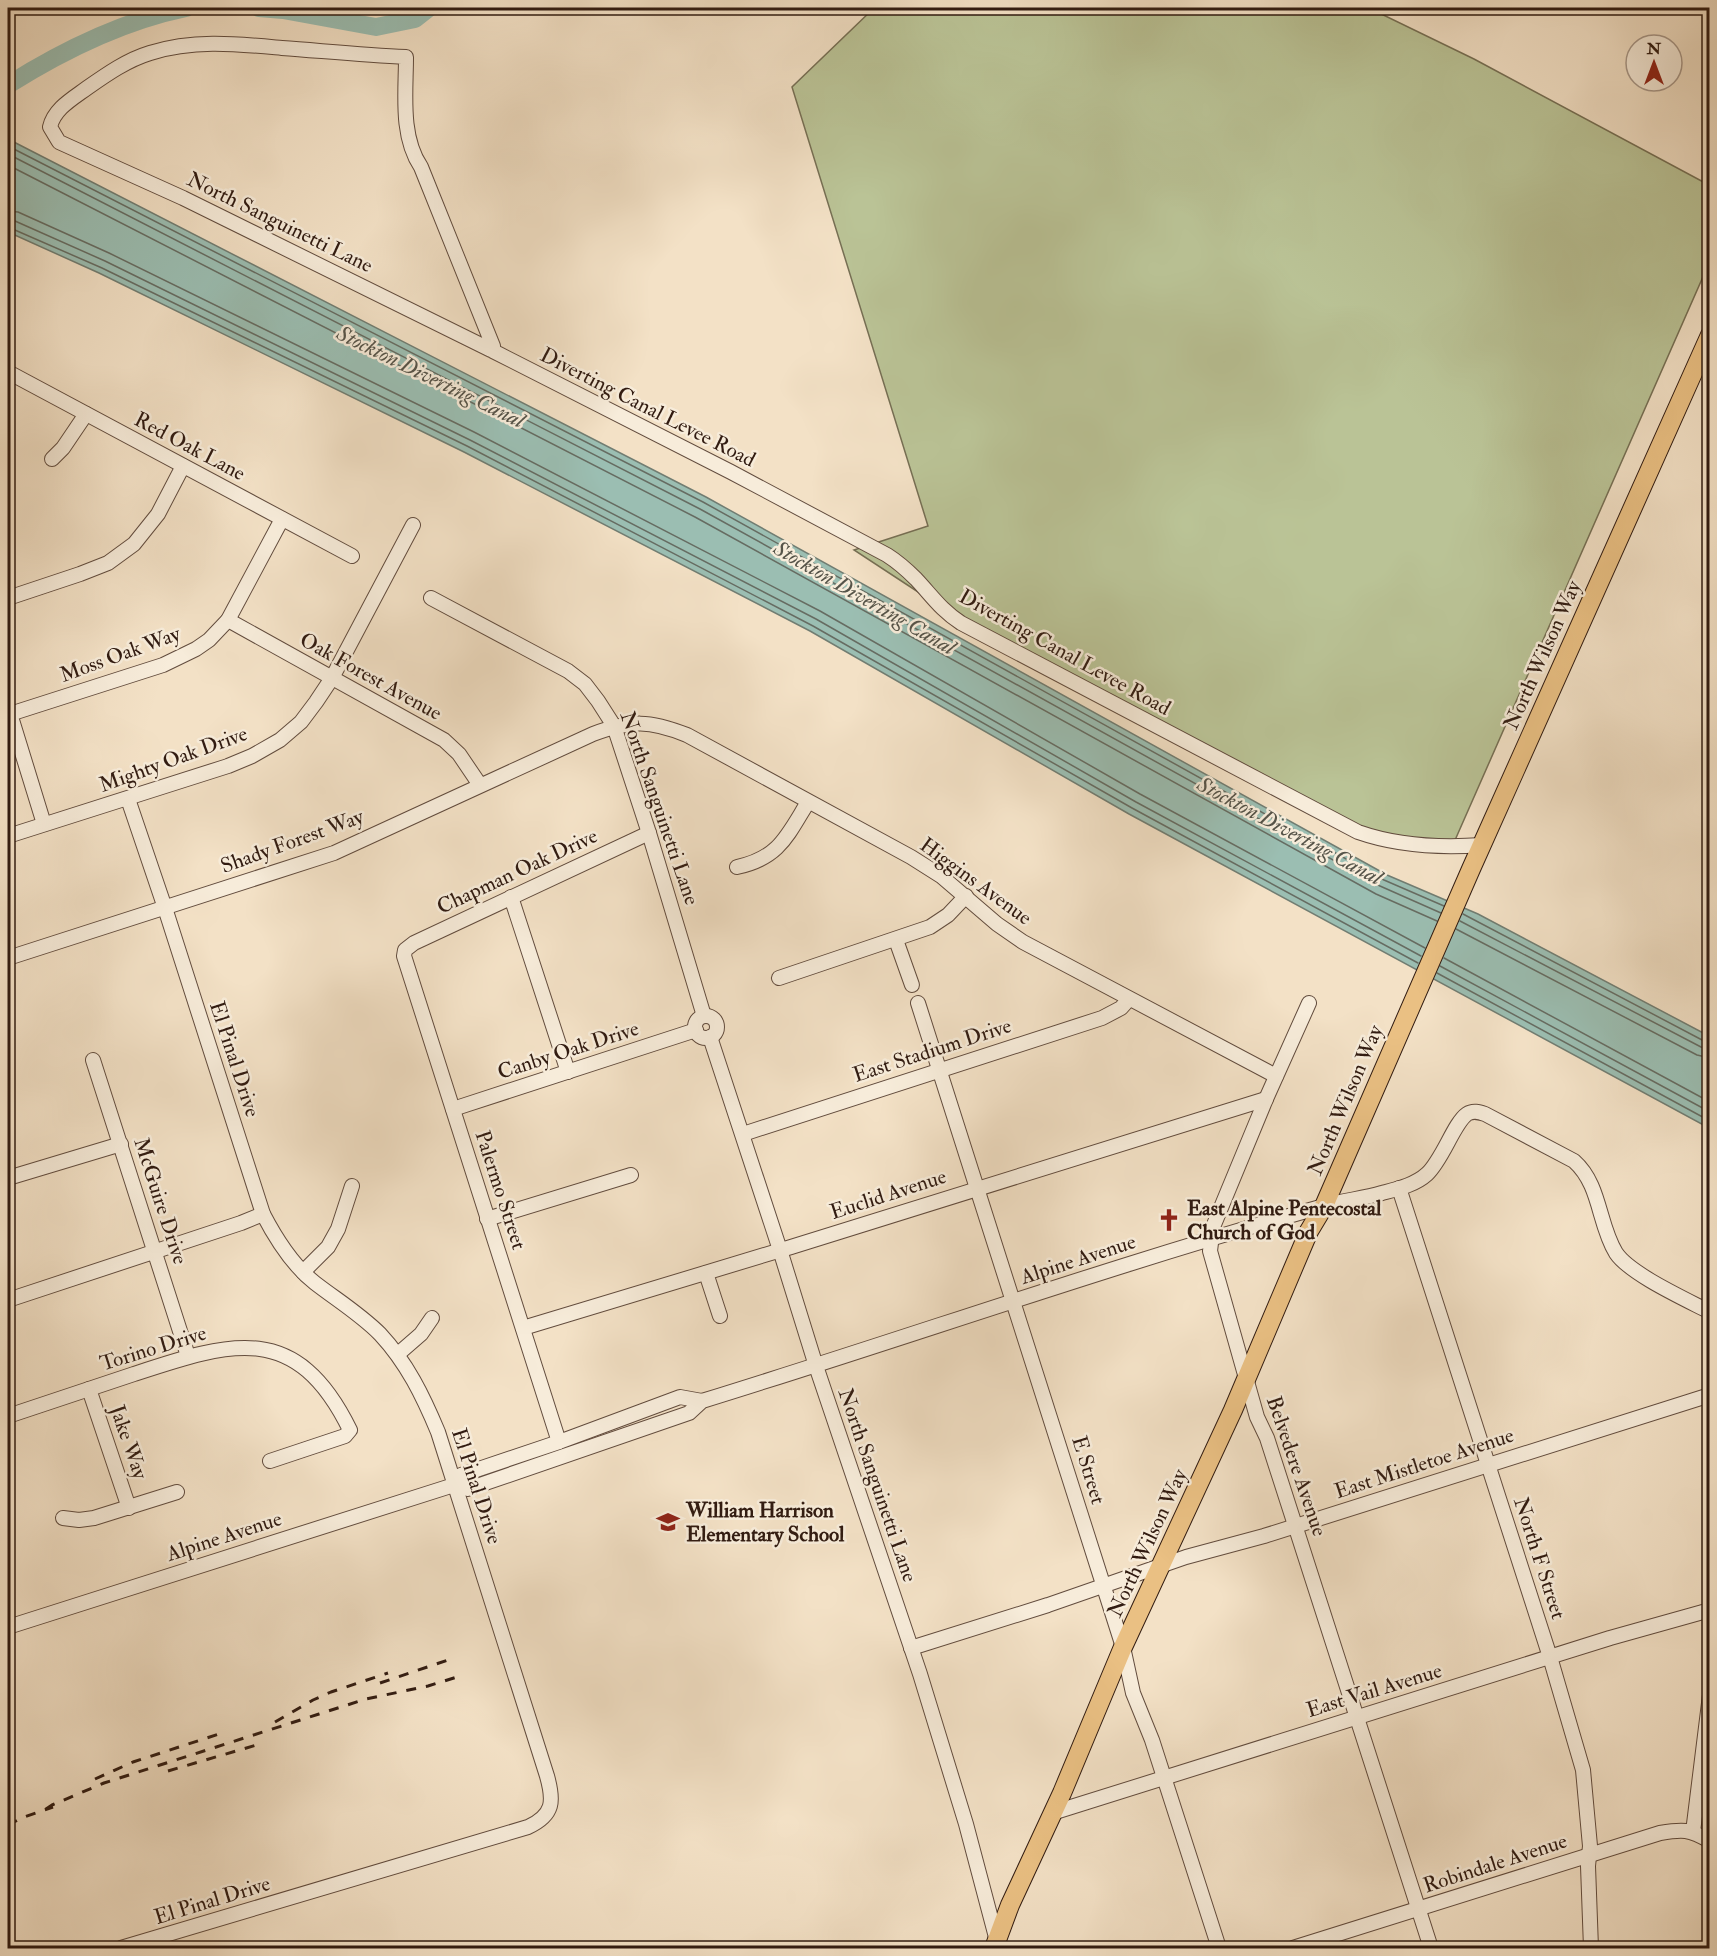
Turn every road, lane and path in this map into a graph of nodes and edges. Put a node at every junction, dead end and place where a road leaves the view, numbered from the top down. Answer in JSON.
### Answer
{"nodes":[{"id":1,"x":1710,"y":335,"type":"edge"},
{"id":2,"x":494,"y":350,"type":"junction"},
{"id":3,"x":8,"y":372,"type":"edge"},
{"id":4,"x":86,"y":414,"type":"junction"},
{"id":5,"x":52,"y":459,"type":"dead end"},
{"id":6,"x":183,"y":466,"type":"junction"},
{"id":7,"x":282,"y":519,"type":"junction"},
{"id":8,"x":413,"y":525,"type":"dead end"},
{"id":9,"x":352,"y":556,"type":"dead end"},
{"id":10,"x":8,"y":598,"type":"edge"},
{"id":11,"x":431,"y":598,"type":"dead end"},
{"id":12,"x":228,"y":620,"type":"junction"},
{"id":13,"x":332,"y":678,"type":"junction"},
{"id":14,"x":9,"y":711,"type":"edge"},
{"id":15,"x":614,"y":726,"type":"junction"},
{"id":16,"x":480,"y":785,"type":"junction"},
{"id":17,"x":128,"y":799,"type":"junction"},
{"id":18,"x":808,"y":802,"type":"junction"},
{"id":19,"x":44,"y":824,"type":"junction"},
{"id":20,"x":649,"y":833,"type":"junction"},
{"id":21,"x":8,"y":836,"type":"edge"},
{"id":22,"x":1482,"y":845,"type":"junction"},
{"id":23,"x":737,"y":867,"type":"dead end"},
{"id":24,"x":512,"y":897,"type":"junction"},
{"id":25,"x":966,"y":897,"type":"junction"},
{"id":26,"x":165,"y":908,"type":"junction"},
{"id":27,"x":896,"y":940,"type":"junction"},
{"id":28,"x":405,"y":951,"type":"joint"},
{"id":29,"x":8,"y":958,"type":"edge"},
{"id":30,"x":778,"y":978,"type":"dead end"},
{"id":31,"x":912,"y":985,"type":"dead end"},
{"id":32,"x":1129,"y":999,"type":"junction"},
{"id":33,"x":918,"y":1004,"type":"dead end"},
{"id":34,"x":1310,"y":1004,"type":"dead end"},
{"id":35,"x":704,"y":1016,"type":"junction"},
{"id":36,"x":696,"y":1030,"type":"junction"},
{"id":37,"x":710,"y":1037,"type":"junction"},
{"id":38,"x":93,"y":1060,"type":"dead end"},
{"id":39,"x":939,"y":1070,"type":"junction"},
{"id":40,"x":568,"y":1071,"type":"junction"},
{"id":41,"x":1276,"y":1076,"type":"junction"},
{"id":42,"x":1266,"y":1099,"type":"junction"},
{"id":43,"x":453,"y":1109,"type":"junction"},
{"id":44,"x":742,"y":1134,"type":"junction"},
{"id":45,"x":121,"y":1144,"type":"junction"},
{"id":46,"x":631,"y":1175,"type":"dead end"},
{"id":47,"x":8,"y":1178,"type":"edge"},
{"id":48,"x":352,"y":1186,"type":"dead end"},
{"id":49,"x":977,"y":1188,"type":"junction"},
{"id":50,"x":1400,"y":1188,"type":"junction"},
{"id":51,"x":1324,"y":1206,"type":"junction"},
{"id":52,"x":263,"y":1214,"type":"junction"},
{"id":53,"x":487,"y":1220,"type":"junction"},
{"id":54,"x":1210,"y":1240,"type":"junction"},
{"id":55,"x":780,"y":1250,"type":"junction"},
{"id":56,"x":155,"y":1252,"type":"junction"},
{"id":57,"x":303,"y":1272,"type":"junction"},
{"id":58,"x":706,"y":1273,"type":"junction"},
{"id":59,"x":8,"y":1299,"type":"edge"},
{"id":60,"x":1014,"y":1301,"type":"junction"},
{"id":61,"x":1710,"y":1312,"type":"edge"},
{"id":62,"x":720,"y":1316,"type":"dead end"},
{"id":63,"x":432,"y":1318,"type":"dead end"},
{"id":64,"x":523,"y":1328,"type":"junction"},
{"id":65,"x":398,"y":1354,"type":"junction"},
{"id":66,"x":188,"y":1356,"type":"junction"},
{"id":67,"x":816,"y":1366,"type":"junction"},
{"id":68,"x":1246,"y":1379,"type":"junction"},
{"id":69,"x":89,"y":1389,"type":"junction"},
{"id":70,"x":1710,"y":1395,"type":"edge"},
{"id":71,"x":702,"y":1401,"type":"junction"},
{"id":72,"x":8,"y":1416,"type":"edge"},
{"id":73,"x":559,"y":1442,"type":"junction"},
{"id":74,"x":270,"y":1461,"type":"dead end"},
{"id":75,"x":1487,"y":1465,"type":"junction"},
{"id":76,"x":454,"y":1485,"type":"junction"},
{"id":77,"x":177,"y":1492,"type":"dead end"},
{"id":78,"x":129,"y":1508,"type":"junction"},
{"id":79,"x":63,"y":1518,"type":"dead end"},
{"id":80,"x":1295,"y":1525,"type":"junction"},
{"id":81,"x":1161,"y":1566,"type":"junction"},
{"id":82,"x":1103,"y":1585,"type":"junction"},
{"id":83,"x":1710,"y":1610,"type":"edge"},
{"id":84,"x":8,"y":1627,"type":"edge"},
{"id":85,"x":1124,"y":1647,"type":"junction"},
{"id":86,"x":911,"y":1648,"type":"junction"},
{"id":87,"x":1550,"y":1657,"type":"junction"},
{"id":88,"x":1710,"y":1695,"type":"edge"},
{"id":89,"x":1357,"y":1717,"type":"junction"},
{"id":90,"x":1165,"y":1778,"type":"junction"},
{"id":91,"x":1052,"y":1813,"type":"junction"},
{"id":92,"x":1693,"y":1832,"type":"junction"},
{"id":93,"x":1710,"y":1842,"type":"edge"},
{"id":94,"x":1589,"y":1856,"type":"junction"},
{"id":95,"x":1419,"y":1910,"type":"junction"},
{"id":96,"x":997,"y":1946,"type":"edge"},
{"id":97,"x":122,"y":1948,"type":"edge"},
{"id":98,"x":1219,"y":1948,"type":"edge"},
{"id":99,"x":1293,"y":1948,"type":"edge"},
{"id":100,"x":1431,"y":1948,"type":"edge"},
{"id":101,"x":1591,"y":1948,"type":"edge"}],
"edges":[{"from":1,"to":22,"type":"main road","name":"North Wilson Way"},
{"from":2,"to":2,"type":"street","name":"North Sanguinetti Lane"},
{"from":2,"to":22,"type":"street","name":"Diverting Canal Levee Road"},
{"from":3,"to":4,"type":"street","name":"Red Oak Lane"},
{"from":4,"to":5,"type":"street"},
{"from":4,"to":6,"type":"street","name":"Red Oak Lane"},
{"from":6,"to":7,"type":"street","name":"Red Oak Lane"},
{"from":6,"to":10,"type":"street"},
{"from":7,"to":9,"type":"street","name":"Red Oak Lane"},
{"from":7,"to":12,"type":"street","name":"Moss Oak Way"},
{"from":8,"to":13,"type":"street","name":"Mighty Oak Drive"},
{"from":11,"to":15,"type":"street","name":"North Sanguinetti Lane"},
{"from":12,"to":13,"type":"street","name":"Oak Forest Avenue"},
{"from":12,"to":14,"type":"street","name":"Moss Oak Way"},
{"from":13,"to":16,"type":"street","name":"Oak Forest Avenue"},
{"from":13,"to":17,"type":"street","name":"Mighty Oak Drive"},
{"from":14,"to":19,"type":"street"},
{"from":15,"to":16,"type":"street","name":"Shady Forest Way"},
{"from":15,"to":18,"type":"street","name":"Higgins Avenue"},
{"from":15,"to":20,"type":"street","name":"North Sanguinetti Lane"},
{"from":16,"to":26,"type":"street","name":"Shady Forest Way"},
{"from":17,"to":19,"type":"street","name":"Mighty Oak Drive"},
{"from":17,"to":26,"type":"street","name":"El Pinal Drive"},
{"from":18,"to":23,"type":"street"},
{"from":18,"to":25,"type":"street","name":"Higgins Avenue"},
{"from":19,"to":21,"type":"street","name":"Mighty Oak Drive"},
{"from":20,"to":24,"type":"street","name":"Chapman Oak Drive"},
{"from":20,"to":35,"type":"street","name":"North Sanguinetti Lane"},
{"from":22,"to":51,"type":"main road","name":"North Wilson Way"},
{"from":24,"to":28,"type":"street","name":"Chapman Oak Drive"},
{"from":24,"to":40,"type":"street"},
{"from":25,"to":27,"type":"street"},
{"from":25,"to":32,"type":"street","name":"Higgins Avenue"},
{"from":26,"to":29,"type":"street","name":"Shady Forest Way"},
{"from":26,"to":52,"type":"street","name":"El Pinal Drive"},
{"from":27,"to":30,"type":"street"},
{"from":27,"to":31,"type":"street"},
{"from":28,"to":43,"type":"street","name":"Palermo Street"},
{"from":32,"to":39,"type":"street","name":"East Stadium Drive"},
{"from":32,"to":41,"type":"street","name":"Higgins Avenue"},
{"from":33,"to":39,"type":"street","name":"E Street"},
{"from":34,"to":41,"type":"street","name":"Belvedere Avenue"},
{"from":35,"to":36,"type":"street"},
{"from":35,"to":37,"type":"street"},
{"from":36,"to":37,"type":"street"},
{"from":36,"to":40,"type":"street","name":"Canby Oak Drive"},
{"from":37,"to":44,"type":"street","name":"North Sanguinetti Lane"},
{"from":38,"to":45,"type":"street","name":"McGuire Drive"},
{"from":39,"to":44,"type":"street","name":"East Stadium Drive"},
{"from":39,"to":49,"type":"street","name":"E Street"},
{"from":40,"to":43,"type":"street","name":"Canby Oak Drive"},
{"from":41,"to":42,"type":"street","name":"Belvedere Avenue"},
{"from":42,"to":49,"type":"street","name":"Euclid Avenue"},
{"from":42,"to":54,"type":"street","name":"Belvedere Avenue"},
{"from":43,"to":53,"type":"street","name":"Palermo Street"},
{"from":44,"to":55,"type":"street","name":"North Sanguinetti Lane"},
{"from":45,"to":47,"type":"street"},
{"from":45,"to":56,"type":"street","name":"McGuire Drive"},
{"from":46,"to":53,"type":"street"},
{"from":48,"to":57,"type":"street"},
{"from":49,"to":55,"type":"street","name":"Euclid Avenue"},
{"from":49,"to":60,"type":"street","name":"E Street"},
{"from":50,"to":51,"type":"street","name":"Alpine Avenue"},
{"from":50,"to":61,"type":"street","name":"Alpine Avenue"},
{"from":50,"to":75,"type":"street","name":"North F Street"},
{"from":51,"to":54,"type":"street","name":"Alpine Avenue"},
{"from":51,"to":68,"type":"main road","name":"North Wilson Way"},
{"from":52,"to":56,"type":"street"},
{"from":52,"to":57,"type":"street","name":"El Pinal Drive"},
{"from":53,"to":64,"type":"street","name":"Palermo Street"},
{"from":54,"to":60,"type":"street","name":"Alpine Avenue"},
{"from":54,"to":68,"type":"street","name":"Belvedere Avenue"},
{"from":55,"to":58,"type":"street","name":"Euclid Avenue"},
{"from":55,"to":67,"type":"street","name":"North Sanguinetti Lane"},
{"from":56,"to":59,"type":"street"},
{"from":56,"to":66,"type":"street","name":"McGuire Drive"},
{"from":57,"to":65,"type":"street","name":"El Pinal Drive"},
{"from":58,"to":62,"type":"street"},
{"from":58,"to":64,"type":"street","name":"Euclid Avenue"},
{"from":60,"to":67,"type":"street","name":"Alpine Avenue"},
{"from":60,"to":82,"type":"street","name":"E Street"},
{"from":63,"to":65,"type":"street"},
{"from":64,"to":73,"type":"street","name":"Palermo Street"},
{"from":65,"to":76,"type":"street","name":"El Pinal Drive"},
{"from":66,"to":69,"type":"street","name":"Torino Drive"},
{"from":66,"to":74,"type":"street","name":"Torino Drive"},
{"from":67,"to":71,"type":"street","name":"Alpine Avenue"},
{"from":67,"to":86,"type":"street","name":"North Sanguinetti Lane"},
{"from":68,"to":80,"type":"street","name":"Belvedere Avenue"},
{"from":68,"to":81,"type":"main road","name":"North Wilson Way"},
{"from":69,"to":72,"type":"street","name":"Torino Drive"},
{"from":69,"to":78,"type":"street","name":"Jake Way"},
{"from":70,"to":75,"type":"street","name":"East Mistletoe Avenue"},
{"from":71,"to":73,"type":"street","name":"Alpine Avenue"},
{"from":71,"to":76,"type":"street","name":"Alpine Avenue"},
{"from":73,"to":76,"type":"street","name":"Alpine Avenue"},
{"from":75,"to":80,"type":"street","name":"East Mistletoe Avenue"},
{"from":75,"to":87,"type":"street","name":"North F Street"},
{"from":76,"to":84,"type":"street","name":"Alpine Avenue"},
{"from":76,"to":97,"type":"street","name":"El Pinal Drive"},
{"from":77,"to":78,"type":"street"},
{"from":78,"to":79,"type":"street"},
{"from":80,"to":81,"type":"street","name":"East Mistletoe Avenue"},
{"from":80,"to":89,"type":"street","name":"Belvedere Avenue"},
{"from":81,"to":82,"type":"street","name":"East Mistletoe Avenue"},
{"from":81,"to":85,"type":"main road","name":"North Wilson Way"},
{"from":82,"to":85,"type":"street","name":"E Street"},
{"from":82,"to":86,"type":"street","name":"East Mistletoe Avenue"},
{"from":83,"to":87,"type":"street","name":"East Vail Avenue"},
{"from":85,"to":90,"type":"street","name":"E Street"},
{"from":85,"to":91,"type":"main road","name":"North Wilson Way"},
{"from":86,"to":96,"type":"street","name":"North Sanguinetti Lane"},
{"from":87,"to":89,"type":"street","name":"East Vail Avenue"},
{"from":87,"to":94,"type":"street","name":"North F Street"},
{"from":88,"to":92,"type":"street"},
{"from":89,"to":90,"type":"street","name":"East Vail Avenue"},
{"from":89,"to":95,"type":"street","name":"Belvedere Avenue"},
{"from":90,"to":91,"type":"street","name":"East Vail Avenue"},
{"from":90,"to":98,"type":"street","name":"E Street"},
{"from":91,"to":96,"type":"main road","name":"North Wilson Way"},
{"from":92,"to":93,"type":"street"},
{"from":92,"to":94,"type":"street","name":"Robindale Avenue"},
{"from":94,"to":95,"type":"street","name":"Robindale Avenue"},
{"from":94,"to":101,"type":"street","name":"North F Street"},
{"from":95,"to":99,"type":"street","name":"Robindale Avenue"},
{"from":95,"to":100,"type":"street","name":"Belvedere Avenue"}]}
